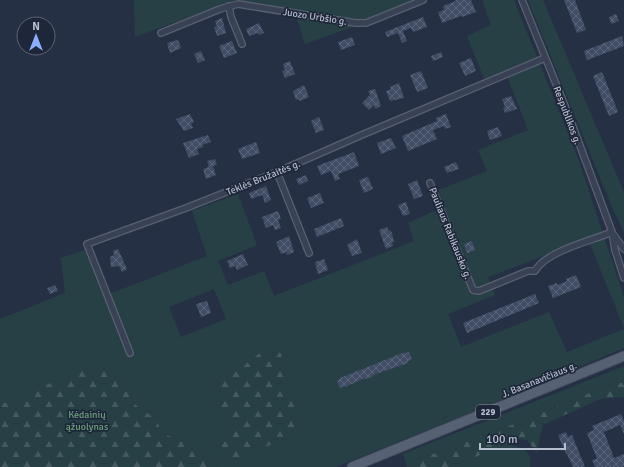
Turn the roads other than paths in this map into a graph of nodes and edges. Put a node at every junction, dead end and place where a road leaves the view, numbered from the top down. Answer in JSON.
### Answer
{"nodes":[{"id":1,"x":423,"y":0,"type":"edge"},
{"id":2,"x":522,"y":0,"type":"edge"},
{"id":3,"x":229,"y":6,"type":"junction"},
{"id":4,"x":161,"y":33,"type":"dead end"},
{"id":5,"x":242,"y":44,"type":"dead end"},
{"id":6,"x":545,"y":58,"type":"junction"},
{"id":7,"x":277,"y":172,"type":"junction"},
{"id":8,"x":430,"y":183,"type":"dead end"},
{"id":9,"x":612,"y":232,"type":"junction"},
{"id":10,"x":624,"y":249,"type":"edge"},
{"id":11,"x":309,"y":253,"type":"dead end"},
{"id":12,"x":624,"y":278,"type":"edge"},
{"id":13,"x":130,"y":353,"type":"dead end"},
{"id":14,"x":624,"y":356,"type":"edge"},
{"id":15,"x":352,"y":467,"type":"edge"}],
"edges":[{"from":1,"to":3,"type":"street","name":"Juozo Urbšio g."},
{"from":2,"to":6,"type":"street","name":"Respublikos g."},
{"from":3,"to":4,"type":"street","name":"Juozo Urbšio g."},
{"from":3,"to":5,"type":"street"},
{"from":6,"to":7,"type":"street","name":"Teklės Bružaitės g."},
{"from":6,"to":9,"type":"street","name":"Respublikos g."},
{"from":7,"to":11,"type":"street"},
{"from":7,"to":13,"type":"street","name":"Teklės Bružaitės g."},
{"from":8,"to":9,"type":"street","name":"Pauliaus Rabikausko g."},
{"from":9,"to":10,"type":"street","name":"Respublikos g."},
{"from":9,"to":12,"type":"street","name":"Respublikos g."},
{"from":14,"to":15,"type":"main road","name":"J. Basanavičiaus g.","number":"229"}]}
